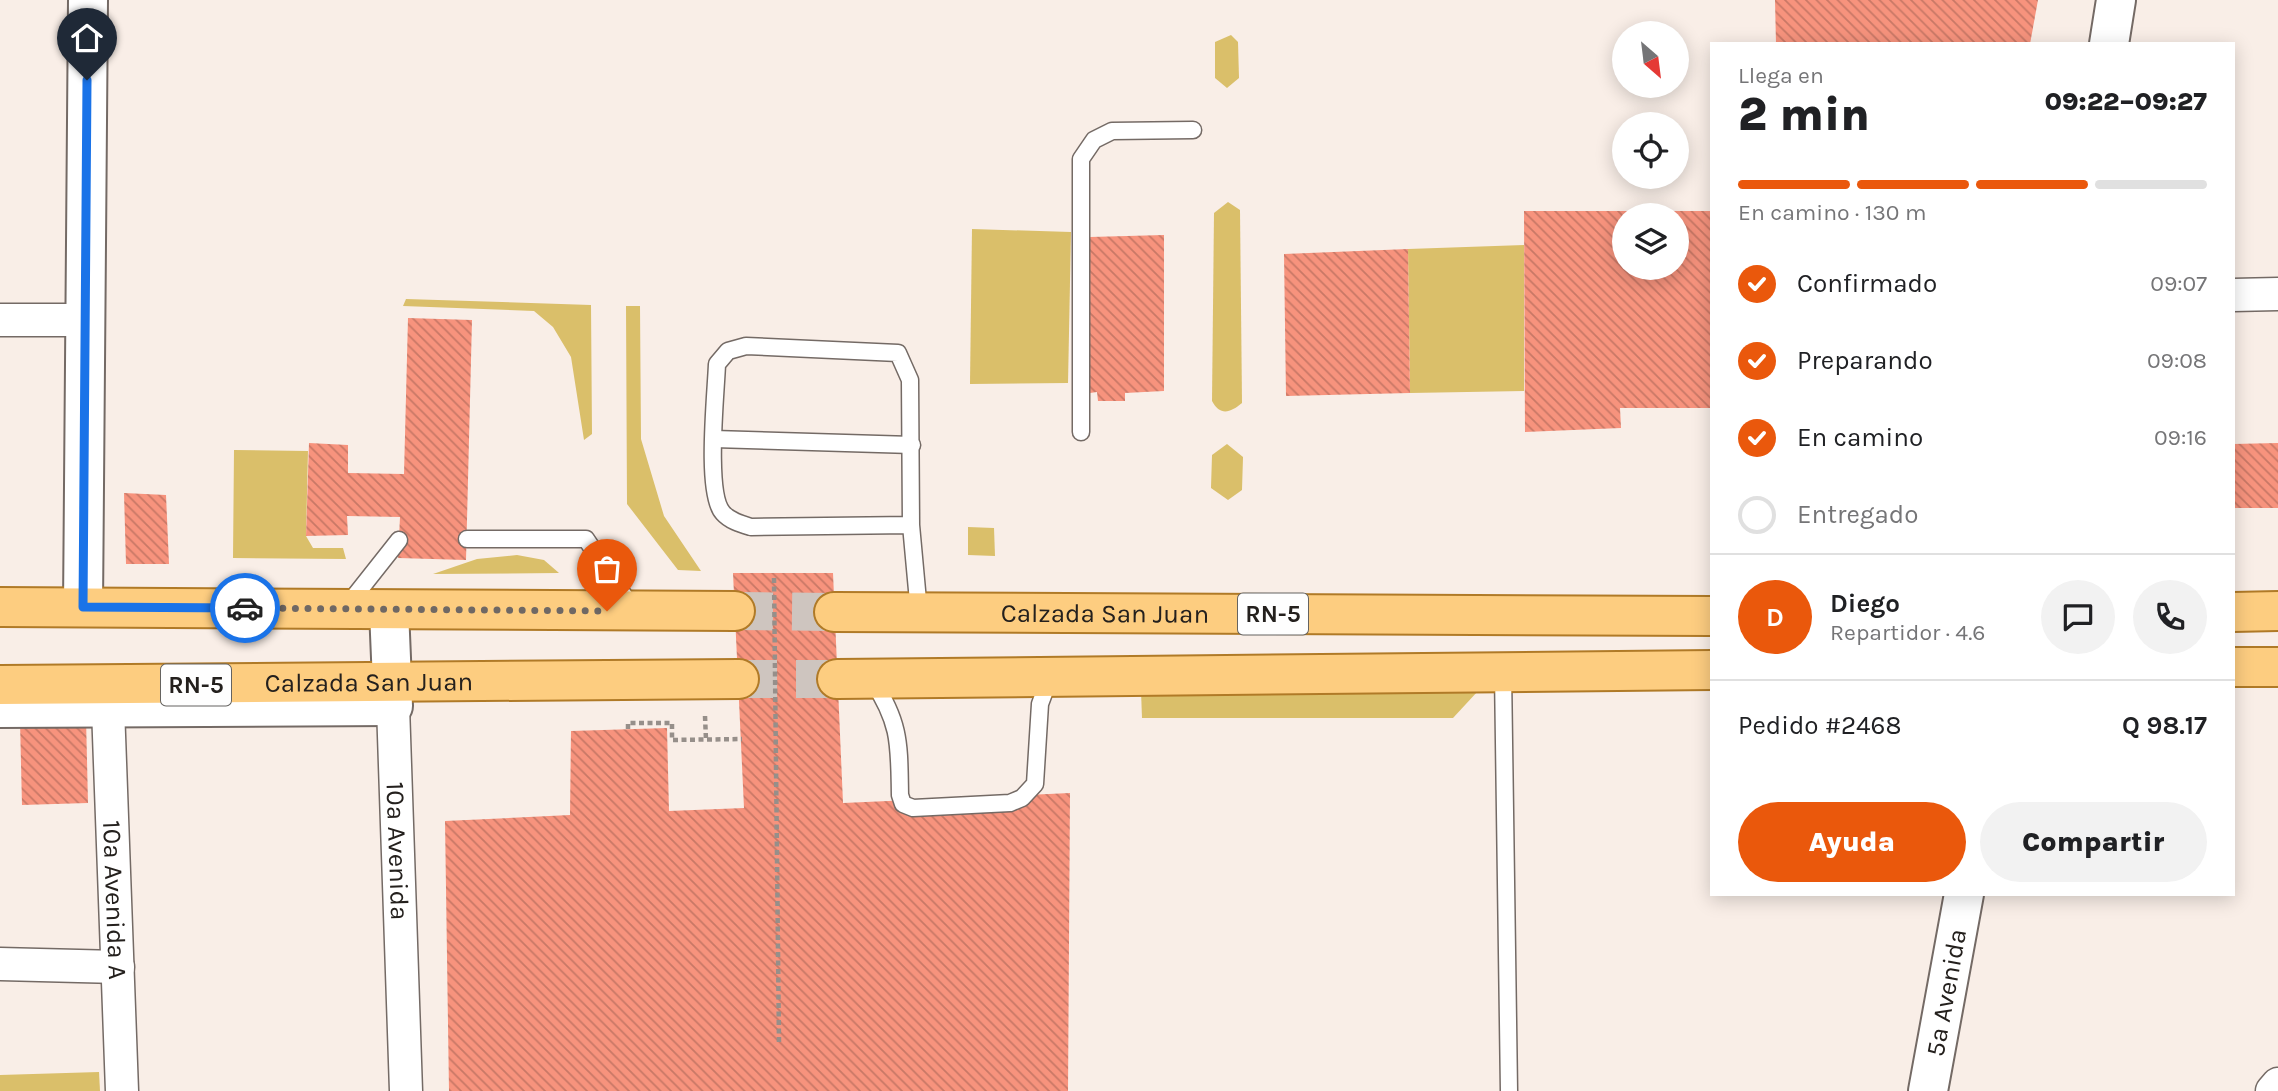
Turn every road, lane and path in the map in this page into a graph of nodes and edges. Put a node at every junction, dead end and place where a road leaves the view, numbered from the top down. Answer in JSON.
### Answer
{"nodes":[{"id":1,"x":88,"y":0,"type":"edge"},
{"id":2,"x":2116,"y":0,"type":"edge"},
{"id":3,"x":2109,"y":42,"type":"edge"},
{"id":4,"x":1193,"y":130,"type":"dead end"},
{"id":5,"x":2278,"y":294,"type":"edge"},
{"id":6,"x":2235,"y":295,"type":"edge"},
{"id":7,"x":0,"y":320,"type":"edge"},
{"id":8,"x":84,"y":320,"type":"junction"},
{"id":9,"x":1081,"y":432,"type":"dead end"},
{"id":10,"x":714,"y":439,"type":"junction"},
{"id":11,"x":912,"y":445,"type":"junction"},
{"id":12,"x":911,"y":524,"type":"junction"},
{"id":13,"x":467,"y":539,"type":"dead end"},
{"id":14,"x":399,"y":540,"type":"dead end"},
{"id":15,"x":774,"y":578,"type":"dead end"},
{"id":16,"x":0,"y":607,"type":"edge"},
{"id":17,"x":83,"y":607,"type":"junction"},
{"id":18,"x":344,"y":609,"type":"junction"},
{"id":19,"x":389,"y":610,"type":"junction"},
{"id":20,"x":635,"y":611,"type":"junction"},
{"id":21,"x":735,"y":611,"type":"tunnel mouth"},
{"id":22,"x":2278,"y":611,"type":"edge"},
{"id":23,"x":834,"y":612,"type":"tunnel mouth"},
{"id":24,"x":919,"y":612,"type":"junction"},
{"id":25,"x":2235,"y":612,"type":"edge"},
{"id":26,"x":1710,"y":616,"type":"edge"},
{"id":27,"x":2235,"y":667,"type":"edge"},
{"id":28,"x":2278,"y":667,"type":"edge"},
{"id":29,"x":1710,"y":670,"type":"edge"},
{"id":30,"x":1503,"y":672,"type":"junction"},
{"id":31,"x":1051,"y":677,"type":"junction"},
{"id":32,"x":854,"y":679,"type":"joint"},
{"id":33,"x":739,"y":680,"type":"tunnel mouth"},
{"id":34,"x":0,"y":685,"type":"edge"},
{"id":35,"x":392,"y":695,"type":"junction"},
{"id":36,"x":0,"y":708,"type":"edge"},
{"id":37,"x":108,"y":708,"type":"junction"},
{"id":38,"x":705,"y":720,"type":"dead end"},
{"id":39,"x":628,"y":729,"type":"dead end"},
{"id":40,"x":742,"y":738,"type":"dead end"},
{"id":41,"x":706,"y":740,"type":"junction"},
{"id":42,"x":1964,"y":896,"type":"edge"},
{"id":43,"x":0,"y":964,"type":"edge"},
{"id":44,"x":118,"y":967,"type":"junction"},
{"id":45,"x":779,"y":1043,"type":"dead end"},
{"id":46,"x":2278,"y":1084,"type":"edge"},
{"id":47,"x":122,"y":1091,"type":"edge"},
{"id":48,"x":406,"y":1091,"type":"edge"},
{"id":49,"x":1509,"y":1091,"type":"edge"},
{"id":50,"x":1927,"y":1091,"type":"edge"},
{"id":51,"x":2272,"y":1091,"type":"edge"}],
"edges":[{"from":1,"to":8,"type":"street"},
{"from":2,"to":3,"type":"street"},
{"from":4,"to":9,"type":"lane"},
{"from":5,"to":6,"type":"street"},
{"from":7,"to":8,"type":"street"},
{"from":8,"to":17,"type":"street"},
{"from":10,"to":11,"type":"lane"},
{"from":10,"to":11,"type":"lane"},
{"from":10,"to":12,"type":"lane"},
{"from":11,"to":12,"type":"lane"},
{"from":12,"to":24,"type":"lane"},
{"from":13,"to":20,"type":"lane"},
{"from":14,"to":18,"type":"lane"},
{"from":15,"to":45,"type":"path","bridge":true},
{"from":16,"to":17,"type":"main road"},
{"from":17,"to":18,"type":"main road"},
{"from":18,"to":19,"type":"main road"},
{"from":19,"to":20,"type":"main road"},
{"from":19,"to":35,"type":"street","name":"10a Avenida"},
{"from":20,"to":21,"type":"main road"},
{"from":22,"to":25,"type":"main road"},
{"from":23,"to":24,"type":"main road","name":"Calzada San Juan","number":"RN-5"},
{"from":24,"to":26,"type":"main road","name":"Calzada San Juan","number":"RN-5"},
{"from":27,"to":28,"type":"main road"},
{"from":29,"to":30,"type":"main road"},
{"from":30,"to":31,"type":"main road"},
{"from":30,"to":49,"type":"lane"},
{"from":31,"to":32,"type":"main road"},
{"from":31,"to":32,"type":"lane"},
{"from":33,"to":35,"type":"main road","name":"Calzada San Juan","number":"RN-5"},
{"from":34,"to":35,"type":"main road","name":"Calzada San Juan","number":"RN-5"},
{"from":35,"to":37,"type":"street","name":"Calzada San Juan"},
{"from":35,"to":48,"type":"street","name":"10a Avenida"},
{"from":36,"to":37,"type":"street","name":"Calzada San Juan"},
{"from":37,"to":44,"type":"street","name":"10a Avenida A"},
{"from":38,"to":41,"type":"path"},
{"from":39,"to":41,"type":"path"},
{"from":40,"to":41,"type":"path"},
{"from":42,"to":50,"type":"street","name":"5a Avenida"},
{"from":43,"to":44,"type":"street"},
{"from":44,"to":47,"type":"street","name":"10a Avenida A"},
{"from":46,"to":51,"type":"street"}]}
